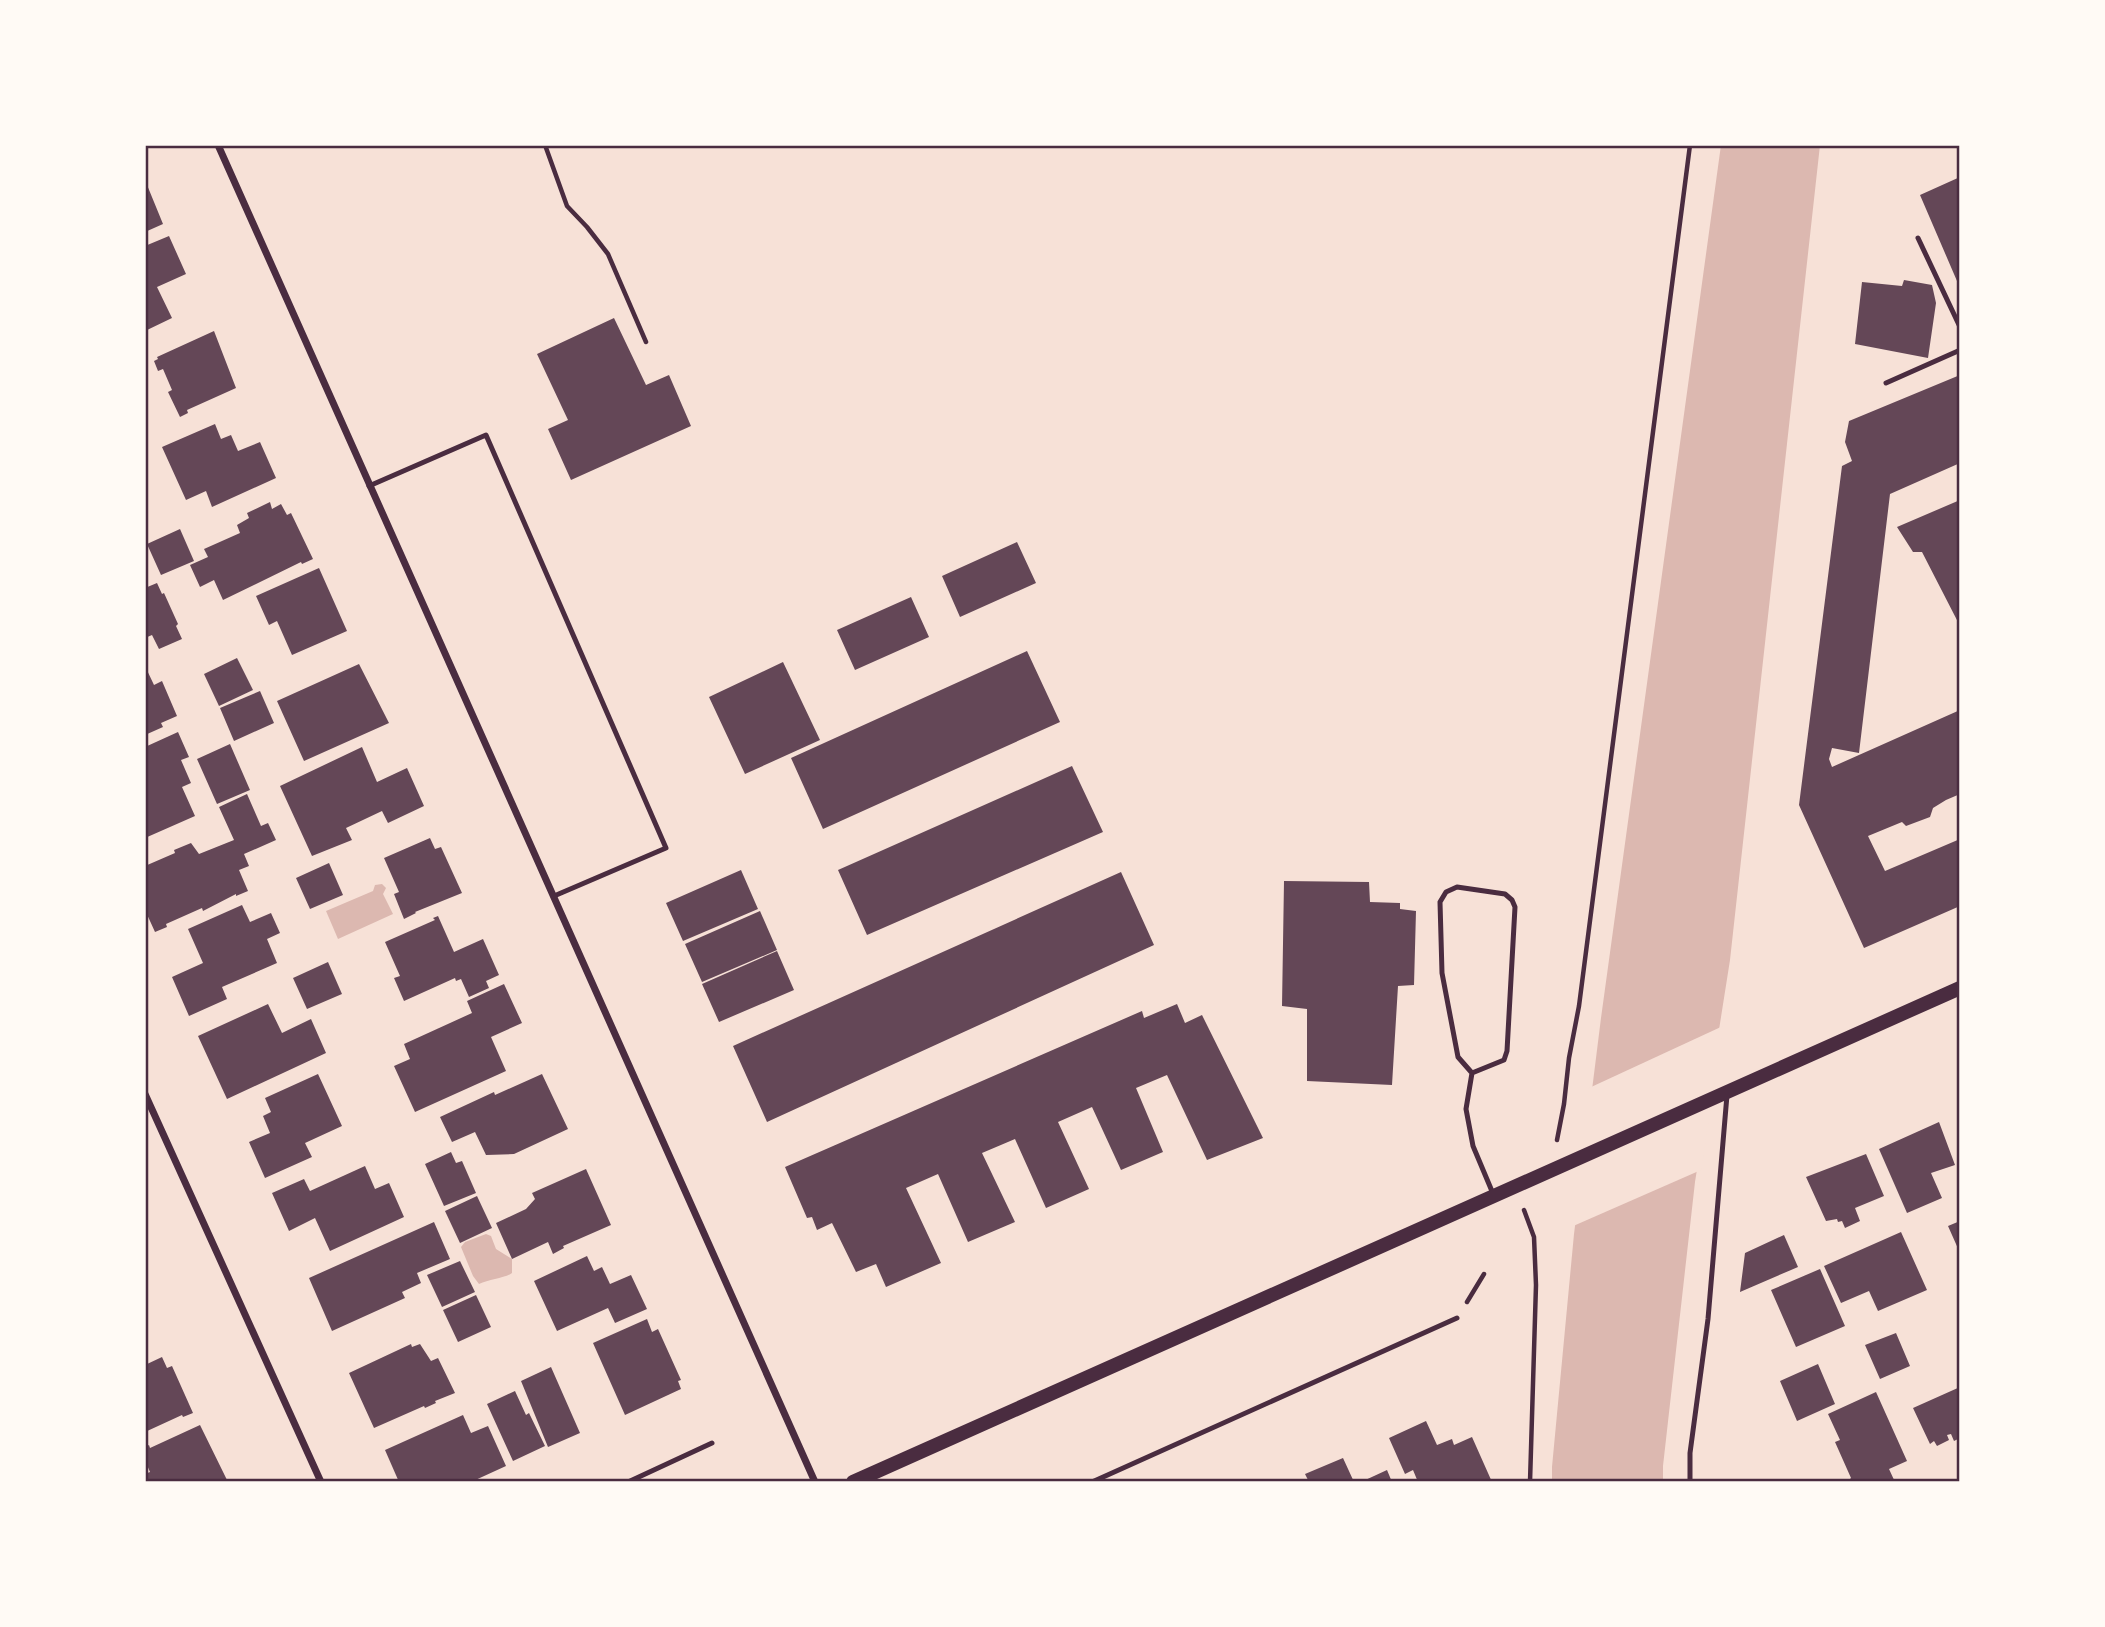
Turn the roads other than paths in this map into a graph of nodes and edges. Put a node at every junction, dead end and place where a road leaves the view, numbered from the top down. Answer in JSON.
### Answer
{"nodes":[{"id":1,"x":218,"y":145,"type":"edge"},
{"id":2,"x":1918,"y":238,"type":"dead end"},
{"id":3,"x":1960,"y":327,"type":"edge"},
{"id":4,"x":1960,"y":355,"type":"edge"},
{"id":5,"x":1886,"y":383,"type":"dead end"},
{"id":6,"x":369,"y":486,"type":"junction"},
{"id":7,"x":554,"y":896,"type":"junction"},
{"id":8,"x":1960,"y":988,"type":"edge"},
{"id":9,"x":1472,"y":1073,"type":"junction"},
{"id":10,"x":1725,"y":1093,"type":"junction"},
{"id":11,"x":145,"y":1094,"type":"edge"},
{"id":12,"x":1494,"y":1196,"type":"junction"},
{"id":13,"x":1457,"y":1318,"type":"road end"},
{"id":14,"x":712,"y":1443,"type":"dead end"},
{"id":15,"x":321,"y":1482,"type":"edge"},
{"id":16,"x":628,"y":1482,"type":"edge"},
{"id":17,"x":814,"y":1482,"type":"edge"},
{"id":18,"x":853,"y":1482,"type":"edge"},
{"id":19,"x":1093,"y":1482,"type":"edge"},
{"id":20,"x":1690,"y":1482,"type":"edge"}],
"edges":[{"from":1,"to":6,"type":"street"},
{"from":2,"to":3,"type":"lane"},
{"from":4,"to":5,"type":"lane"},
{"from":6,"to":7,"type":"street"},
{"from":6,"to":7,"type":"lane"},
{"from":7,"to":17,"type":"street"},
{"from":8,"to":10,"type":"main road"},
{"from":9,"to":9,"type":"lane"},
{"from":9,"to":12,"type":"lane"},
{"from":10,"to":12,"type":"main road"},
{"from":10,"to":20,"type":"lane"},
{"from":11,"to":15,"type":"street"},
{"from":12,"to":18,"type":"main road"},
{"from":13,"to":19,"type":"lane"},
{"from":14,"to":16,"type":"lane"}]}
